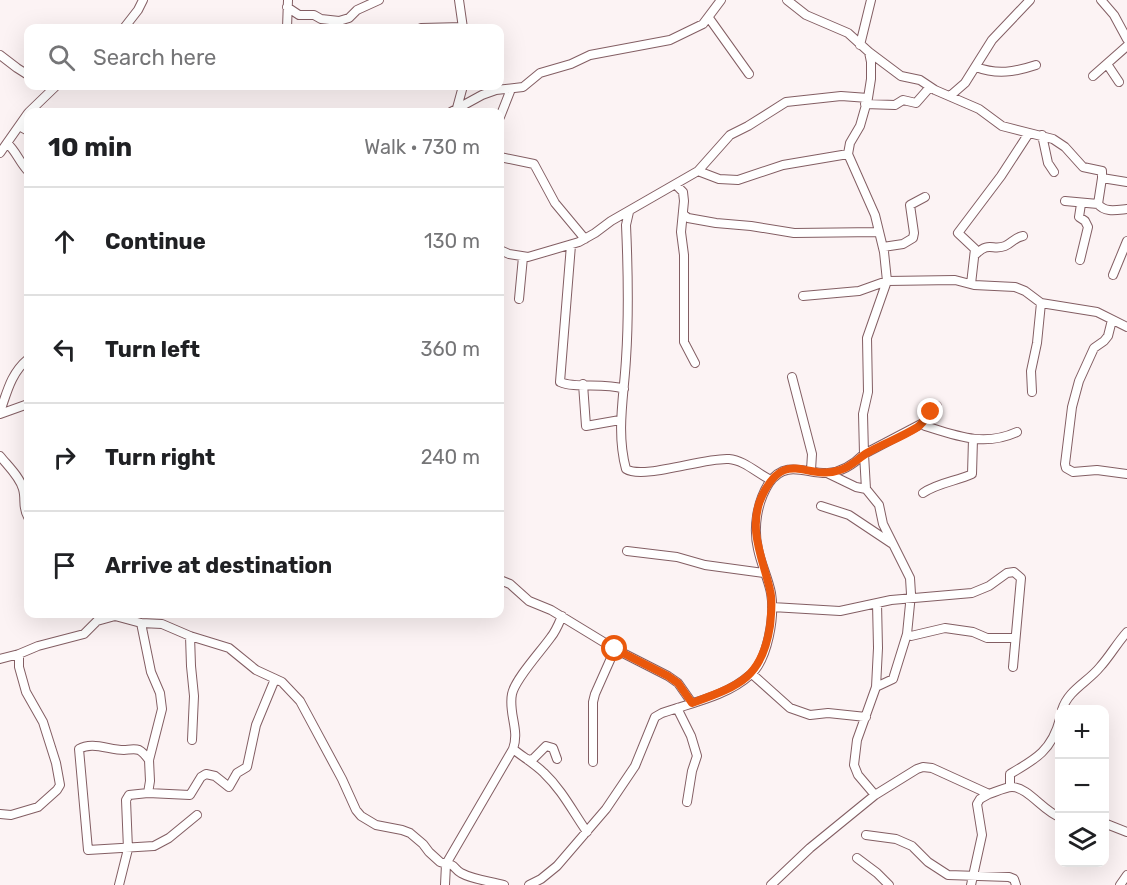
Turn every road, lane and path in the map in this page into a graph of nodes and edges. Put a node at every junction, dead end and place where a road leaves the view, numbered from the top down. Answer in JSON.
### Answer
{"nodes":[{"id":1,"x":143,"y":0,"type":"edge"},
{"id":2,"x":379,"y":0,"type":"edge"},
{"id":3,"x":459,"y":0,"type":"edge"},
{"id":4,"x":721,"y":0,"type":"edge"},
{"id":5,"x":871,"y":0,"type":"edge"},
{"id":6,"x":1030,"y":0,"type":"edge"},
{"id":7,"x":1101,"y":0,"type":"edge"},
{"id":8,"x":792,"y":2,"type":"edge"},
{"id":9,"x":287,"y":3,"type":"edge"},
{"id":10,"x":709,"y":18,"type":"junction"},
{"id":11,"x":127,"y":24,"type":"edge"},
{"id":12,"x":287,"y":24,"type":"edge"},
{"id":13,"x":462,"y":24,"type":"edge"},
{"id":14,"x":1127,"y":39,"type":"edge"},
{"id":15,"x":860,"y":45,"type":"junction"},
{"id":16,"x":1127,"y":46,"type":"edge"},
{"id":17,"x":869,"y":52,"type":"junction"},
{"id":18,"x":0,"y":55,"type":"edge"},
{"id":19,"x":1107,"y":64,"type":"junction"},
{"id":20,"x":1036,"y":65,"type":"dead end"},
{"id":21,"x":976,"y":67,"type":"junction"},
{"id":22,"x":24,"y":72,"type":"edge"},
{"id":23,"x":749,"y":74,"type":"dead end"},
{"id":24,"x":1093,"y":76,"type":"dead end"},
{"id":25,"x":1119,"y":82,"type":"dead end"},
{"id":26,"x":930,"y":87,"type":"junction"},
{"id":27,"x":511,"y":89,"type":"junction"},
{"id":28,"x":49,"y":90,"type":"edge"},
{"id":29,"x":462,"y":90,"type":"edge"},
{"id":30,"x":500,"y":90,"type":"edge"},
{"id":31,"x":504,"y":90,"type":"edge"},
{"id":32,"x":950,"y":96,"type":"junction"},
{"id":33,"x":867,"y":101,"type":"junction"},
{"id":34,"x":33,"y":108,"type":"edge"},
{"id":35,"x":455,"y":108,"type":"edge"},
{"id":36,"x":458,"y":108,"type":"edge"},
{"id":37,"x":504,"y":108,"type":"edge"},
{"id":38,"x":24,"y":120,"type":"edge"},
{"id":39,"x":19,"y":126,"type":"junction"},
{"id":40,"x":24,"y":128,"type":"edge"},
{"id":41,"x":1029,"y":133,"type":"junction"},
{"id":42,"x":1042,"y":135,"type":"junction"},
{"id":43,"x":4,"y":144,"type":"edge"},
{"id":44,"x":0,"y":153,"type":"edge"},
{"id":45,"x":848,"y":154,"type":"junction"},
{"id":46,"x":504,"y":159,"type":"edge"},
{"id":47,"x":24,"y":167,"type":"edge"},
{"id":48,"x":698,"y":171,"type":"junction"},
{"id":49,"x":1054,"y":172,"type":"dead end"},
{"id":50,"x":1102,"y":178,"type":"junction"},
{"id":51,"x":1127,"y":182,"type":"edge"},
{"id":52,"x":676,"y":185,"type":"junction"},
{"id":53,"x":925,"y":197,"type":"dead end"},
{"id":54,"x":1065,"y":201,"type":"dead end"},
{"id":55,"x":1081,"y":204,"type":"junction"},
{"id":56,"x":1098,"y":204,"type":"junction"},
{"id":57,"x":1127,"y":209,"type":"edge"},
{"id":58,"x":629,"y":212,"type":"junction"},
{"id":59,"x":683,"y":214,"type":"junction"},
{"id":60,"x":879,"y":232,"type":"junction"},
{"id":61,"x":1023,"y":236,"type":"dead end"},
{"id":62,"x":585,"y":239,"type":"junction"},
{"id":63,"x":1127,"y":241,"type":"edge"},
{"id":64,"x":571,"y":245,"type":"junction"},
{"id":65,"x":883,"y":247,"type":"junction"},
{"id":66,"x":504,"y":251,"type":"edge"},
{"id":67,"x":976,"y":254,"type":"junction"},
{"id":68,"x":523,"y":257,"type":"junction"},
{"id":69,"x":1080,"y":261,"type":"dead end"},
{"id":70,"x":1113,"y":275,"type":"dead end"},
{"id":71,"x":887,"y":281,"type":"junction"},
{"id":72,"x":971,"y":284,"type":"junction"},
{"id":73,"x":803,"y":296,"type":"dead end"},
{"id":74,"x":519,"y":299,"type":"dead end"},
{"id":75,"x":1041,"y":303,"type":"junction"},
{"id":76,"x":1112,"y":320,"type":"junction"},
{"id":77,"x":1127,"y":327,"type":"edge"},
{"id":78,"x":695,"y":363,"type":"dead end"},
{"id":79,"x":24,"y":364,"type":"edge"},
{"id":80,"x":792,"y":377,"type":"dead end"},
{"id":81,"x":583,"y":384,"type":"junction"},
{"id":82,"x":624,"y":389,"type":"junction"},
{"id":83,"x":1032,"y":392,"type":"dead end"},
{"id":84,"x":24,"y":405,"type":"edge"},
{"id":85,"x":937,"y":406,"type":"dead end"},
{"id":86,"x":0,"y":413,"type":"edge"},
{"id":87,"x":620,"y":420,"type":"junction"},
{"id":88,"x":923,"y":423,"type":"junction"},
{"id":89,"x":1017,"y":432,"type":"dead end"},
{"id":90,"x":973,"y":439,"type":"junction"},
{"id":91,"x":864,"y":454,"type":"junction"},
{"id":92,"x":0,"y":456,"type":"edge"},
{"id":93,"x":811,"y":470,"type":"junction"},
{"id":94,"x":826,"y":473,"type":"junction"},
{"id":95,"x":1127,"y":474,"type":"edge"},
{"id":96,"x":771,"y":480,"type":"junction"},
{"id":97,"x":866,"y":489,"type":"junction"},
{"id":98,"x":923,"y":493,"type":"dead end"},
{"id":99,"x":24,"y":494,"type":"edge"},
{"id":100,"x":821,"y":506,"type":"dead end"},
{"id":101,"x":892,"y":544,"type":"junction"},
{"id":102,"x":627,"y":551,"type":"dead end"},
{"id":103,"x":765,"y":573,"type":"junction"},
{"id":104,"x":504,"y":582,"type":"edge"},
{"id":105,"x":911,"y":598,"type":"junction"},
{"id":106,"x":877,"y":603,"type":"junction"},
{"id":107,"x":772,"y":607,"type":"junction"},
{"id":108,"x":562,"y":616,"type":"junction"},
{"id":109,"x":105,"y":618,"type":"edge"},
{"id":110,"x":123,"y":618,"type":"edge"},
{"id":111,"x":142,"y":618,"type":"edge"},
{"id":112,"x":139,"y":622,"type":"junction"},
{"id":113,"x":1127,"y":632,"type":"edge"},
{"id":114,"x":907,"y":634,"type":"junction"},
{"id":115,"x":190,"y":636,"type":"junction"},
{"id":116,"x":1015,"y":638,"type":"junction"},
{"id":117,"x":615,"y":649,"type":"junction"},
{"id":118,"x":19,"y":654,"type":"junction"},
{"id":119,"x":0,"y":659,"type":"edge"},
{"id":120,"x":1013,"y":667,"type":"dead end"},
{"id":121,"x":752,"y":674,"type":"junction"},
{"id":122,"x":275,"y":679,"type":"junction"},
{"id":123,"x":876,"y":687,"type":"junction"},
{"id":124,"x":692,"y":703,"type":"junction"},
{"id":125,"x":1064,"y":705,"type":"edge"},
{"id":126,"x":676,"y":708,"type":"junction"},
{"id":127,"x":866,"y":717,"type":"junction"},
{"id":128,"x":1055,"y":736,"type":"edge"},
{"id":129,"x":192,"y":740,"type":"dead end"},
{"id":130,"x":513,"y":749,"type":"junction"},
{"id":131,"x":557,"y":759,"type":"dead end"},
{"id":132,"x":149,"y":760,"type":"junction"},
{"id":133,"x":528,"y":760,"type":"junction"},
{"id":134,"x":593,"y":762,"type":"dead end"},
{"id":135,"x":1010,"y":787,"type":"junction"},
{"id":136,"x":148,"y":793,"type":"junction"},
{"id":137,"x":989,"y":794,"type":"junction"},
{"id":138,"x":875,"y":795,"type":"junction"},
{"id":139,"x":687,"y":802,"type":"dead end"},
{"id":140,"x":0,"y":814,"type":"edge"},
{"id":141,"x":197,"y":815,"type":"dead end"},
{"id":142,"x":1055,"y":816,"type":"edge"},
{"id":143,"x":1109,"y":825,"type":"edge"},
{"id":144,"x":587,"y":832,"type":"junction"},
{"id":145,"x":1127,"y":832,"type":"edge"},
{"id":146,"x":866,"y":835,"type":"dead end"},
{"id":147,"x":128,"y":849,"type":"junction"},
{"id":148,"x":857,"y":858,"type":"dead end"},
{"id":149,"x":446,"y":864,"type":"junction"},
{"id":150,"x":1127,"y":875,"type":"edge"},
{"id":151,"x":973,"y":876,"type":"junction"},
{"id":152,"x":119,"y":885,"type":"edge"},
{"id":153,"x":445,"y":885,"type":"edge"},
{"id":154,"x":504,"y":885,"type":"edge"},
{"id":155,"x":529,"y":885,"type":"edge"},
{"id":156,"x":771,"y":885,"type":"edge"},
{"id":157,"x":889,"y":885,"type":"edge"},
{"id":158,"x":971,"y":885,"type":"edge"},
{"id":159,"x":1016,"y":885,"type":"edge"},
{"id":160,"x":1120,"y":885,"type":"edge"}],
"edges":[{"from":1,"to":11,"type":"street"},
{"from":2,"to":9,"type":"street"},
{"from":3,"to":13,"type":"street"},
{"from":4,"to":10,"type":"street"},
{"from":5,"to":15,"type":"street"},
{"from":6,"to":21,"type":"street"},
{"from":7,"to":14,"type":"street"},
{"from":8,"to":15,"type":"street"},
{"from":9,"to":12,"type":"street"},
{"from":10,"to":23,"type":"street"},
{"from":10,"to":27,"type":"street"},
{"from":15,"to":17,"type":"street"},
{"from":16,"to":19,"type":"street"},
{"from":17,"to":26,"type":"street"},
{"from":17,"to":33,"type":"street"},
{"from":18,"to":22,"type":"street"},
{"from":19,"to":24,"type":"street"},
{"from":19,"to":25,"type":"street"},
{"from":20,"to":21,"type":"street"},
{"from":21,"to":32,"type":"street"},
{"from":26,"to":32,"type":"street"},
{"from":26,"to":33,"type":"street"},
{"from":27,"to":31,"type":"street"},
{"from":27,"to":37,"type":"street"},
{"from":28,"to":34,"type":"street"},
{"from":29,"to":35,"type":"street"},
{"from":30,"to":36,"type":"street"},
{"from":32,"to":41,"type":"street"},
{"from":33,"to":45,"type":"street"},
{"from":33,"to":48,"type":"street"},
{"from":38,"to":39,"type":"street"},
{"from":39,"to":40,"type":"street"},
{"from":39,"to":43,"type":"street"},
{"from":41,"to":42,"type":"street"},
{"from":41,"to":67,"type":"street"},
{"from":42,"to":49,"type":"street"},
{"from":42,"to":50,"type":"street"},
{"from":43,"to":44,"type":"street"},
{"from":43,"to":47,"type":"street"},
{"from":45,"to":48,"type":"street"},
{"from":45,"to":60,"type":"street"},
{"from":46,"to":62,"type":"street"},
{"from":48,"to":52,"type":"street"},
{"from":50,"to":51,"type":"street"},
{"from":50,"to":56,"type":"street"},
{"from":52,"to":58,"type":"street"},
{"from":52,"to":59,"type":"street"},
{"from":53,"to":65,"type":"street"},
{"from":54,"to":55,"type":"street"},
{"from":55,"to":56,"type":"street"},
{"from":55,"to":69,"type":"street"},
{"from":56,"to":57,"type":"street"},
{"from":58,"to":62,"type":"street"},
{"from":58,"to":82,"type":"street"},
{"from":59,"to":60,"type":"street"},
{"from":59,"to":78,"type":"street"},
{"from":60,"to":65,"type":"street"},
{"from":61,"to":67,"type":"street"},
{"from":62,"to":64,"type":"street"},
{"from":63,"to":70,"type":"street"},
{"from":64,"to":68,"type":"street"},
{"from":64,"to":81,"type":"street"},
{"from":65,"to":71,"type":"street"},
{"from":66,"to":68,"type":"street"},
{"from":67,"to":72,"type":"street"},
{"from":68,"to":74,"type":"street"},
{"from":71,"to":72,"type":"street"},
{"from":71,"to":73,"type":"street"},
{"from":71,"to":91,"type":"street"},
{"from":72,"to":75,"type":"street"},
{"from":75,"to":76,"type":"street"},
{"from":75,"to":83,"type":"street"},
{"from":76,"to":77,"type":"street"},
{"from":76,"to":95,"type":"street"},
{"from":79,"to":86,"type":"street"},
{"from":80,"to":93,"type":"street"},
{"from":81,"to":82,"type":"street"},
{"from":81,"to":87,"type":"street"},
{"from":82,"to":87,"type":"street"},
{"from":84,"to":86,"type":"street"},
{"from":85,"to":88,"type":"street"},
{"from":87,"to":96,"type":"street"},
{"from":88,"to":90,"type":"street"},
{"from":88,"to":91,"type":"street"},
{"from":89,"to":90,"type":"street"},
{"from":90,"to":98,"type":"street"},
{"from":91,"to":94,"type":"street"},
{"from":91,"to":97,"type":"street"},
{"from":92,"to":99,"type":"street"},
{"from":93,"to":94,"type":"street"},
{"from":93,"to":96,"type":"street"},
{"from":94,"to":97,"type":"street"},
{"from":96,"to":103,"type":"street"},
{"from":97,"to":101,"type":"street"},
{"from":100,"to":101,"type":"street"},
{"from":101,"to":105,"type":"street"},
{"from":102,"to":103,"type":"street"},
{"from":103,"to":107,"type":"street"},
{"from":104,"to":108,"type":"street"},
{"from":105,"to":106,"type":"street"},
{"from":105,"to":114,"type":"street"},
{"from":105,"to":116,"type":"street"},
{"from":106,"to":107,"type":"street"},
{"from":106,"to":123,"type":"street"},
{"from":107,"to":121,"type":"street"},
{"from":108,"to":117,"type":"street"},
{"from":108,"to":130,"type":"street"},
{"from":109,"to":118,"type":"street"},
{"from":110,"to":112,"type":"street"},
{"from":111,"to":112,"type":"street"},
{"from":112,"to":115,"type":"street"},
{"from":112,"to":132,"type":"street"},
{"from":113,"to":125,"type":"street"},
{"from":114,"to":116,"type":"street"},
{"from":114,"to":123,"type":"street"},
{"from":115,"to":122,"type":"street"},
{"from":115,"to":129,"type":"street"},
{"from":116,"to":120,"type":"street"},
{"from":117,"to":124,"type":"street"},
{"from":117,"to":134,"type":"street"},
{"from":118,"to":119,"type":"street"},
{"from":118,"to":140,"type":"street"},
{"from":121,"to":124,"type":"street"},
{"from":121,"to":127,"type":"street"},
{"from":122,"to":136,"type":"street"},
{"from":122,"to":149,"type":"street"},
{"from":123,"to":127,"type":"street"},
{"from":124,"to":126,"type":"street"},
{"from":126,"to":139,"type":"street"},
{"from":126,"to":144,"type":"street"},
{"from":127,"to":138,"type":"street"},
{"from":128,"to":135,"type":"street"},
{"from":130,"to":133,"type":"street"},
{"from":130,"to":149,"type":"street"},
{"from":131,"to":133,"type":"street"},
{"from":132,"to":136,"type":"street"},
{"from":132,"to":147,"type":"street"},
{"from":133,"to":144,"type":"street"},
{"from":135,"to":137,"type":"street"},
{"from":135,"to":142,"type":"street"},
{"from":136,"to":147,"type":"street"},
{"from":137,"to":138,"type":"street"},
{"from":137,"to":151,"type":"street"},
{"from":138,"to":156,"type":"street"},
{"from":141,"to":147,"type":"street"},
{"from":143,"to":145,"type":"street"},
{"from":144,"to":155,"type":"street"},
{"from":146,"to":151,"type":"street"},
{"from":147,"to":152,"type":"street"},
{"from":148,"to":157,"type":"street"},
{"from":149,"to":153,"type":"street"},
{"from":149,"to":154,"type":"street"},
{"from":150,"to":160,"type":"street"},
{"from":151,"to":158,"type":"street"},
{"from":151,"to":159,"type":"street"}]}
